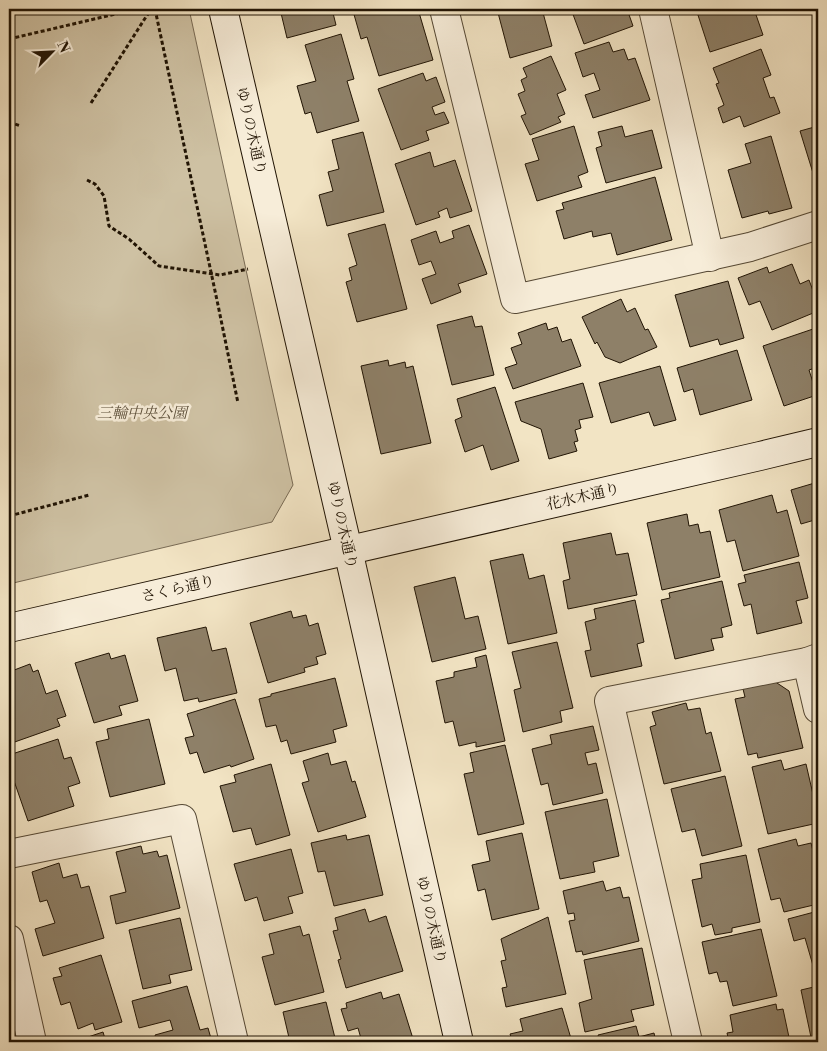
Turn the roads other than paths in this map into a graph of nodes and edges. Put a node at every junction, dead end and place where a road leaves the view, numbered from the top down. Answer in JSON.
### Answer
{"nodes":[{"id":1,"x":223,"y":9,"type":"edge"},
{"id":2,"x":444,"y":9,"type":"edge"},
{"id":3,"x":653,"y":9,"type":"edge"},
{"id":4,"x":818,"y":225,"type":"edge"},
{"id":5,"x":710,"y":257,"type":"junction"},
{"id":6,"x":818,"y":442,"type":"edge"},
{"id":7,"x":348,"y":550,"type":"junction"},
{"id":8,"x":9,"y":628,"type":"edge"},
{"id":9,"x":813,"y":660,"type":"edge"},
{"id":10,"x":818,"y":709,"type":"edge"},
{"id":11,"x":9,"y":854,"type":"edge"},
{"id":12,"x":9,"y":938,"type":"edge"},
{"id":13,"x":32,"y":1042,"type":"edge"},
{"id":14,"x":234,"y":1042,"type":"edge"},
{"id":15,"x":459,"y":1042,"type":"edge"},
{"id":16,"x":688,"y":1042,"type":"edge"}],
"edges":[{"from":1,"to":7,"type":"street","name":"ゆりの木通り"},
{"from":2,"to":5,"type":"street"},
{"from":3,"to":5,"type":"street"},
{"from":4,"to":5,"type":"street"},
{"from":6,"to":7,"type":"street","name":"花水木通り"},
{"from":7,"to":8,"type":"street","name":"さくら通り"},
{"from":7,"to":15,"type":"street","name":"ゆりの木通り"},
{"from":9,"to":10,"type":"street"},
{"from":9,"to":16,"type":"street"},
{"from":11,"to":14,"type":"street"},
{"from":12,"to":13,"type":"street"}]}
